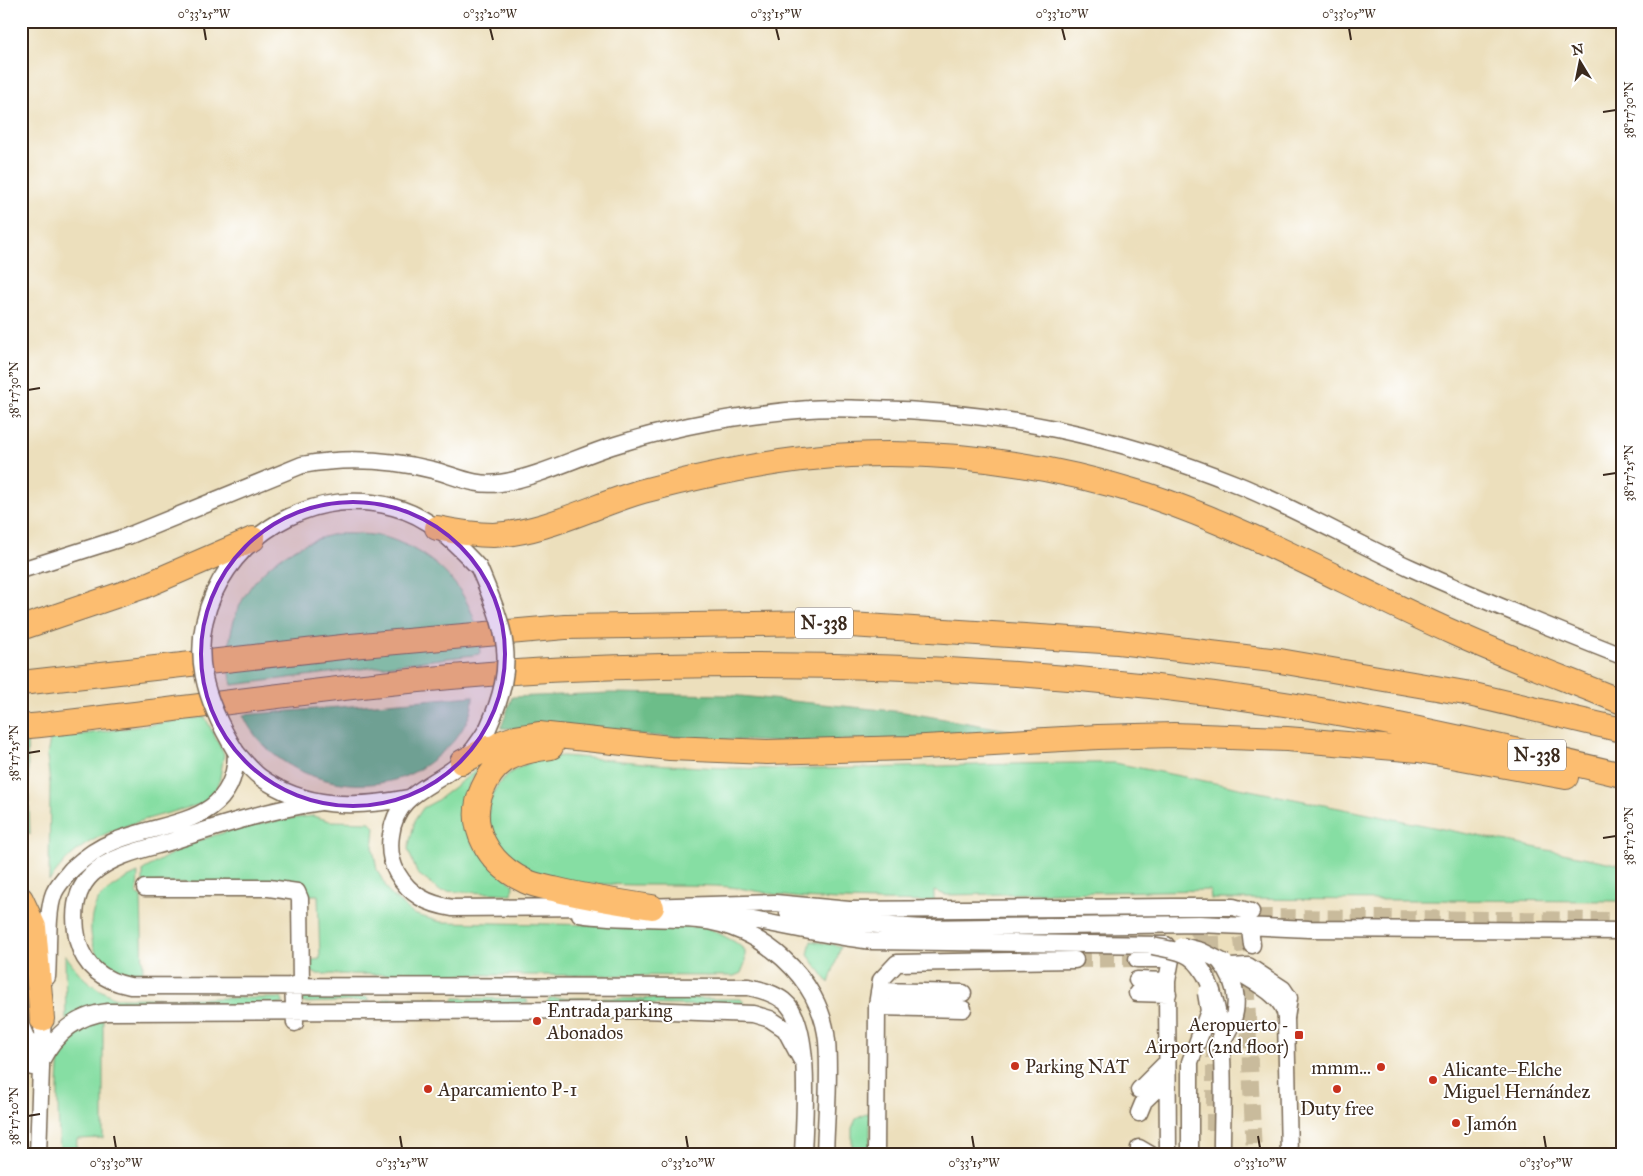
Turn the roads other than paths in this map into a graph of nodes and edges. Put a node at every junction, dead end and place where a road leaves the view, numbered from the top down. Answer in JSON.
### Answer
{"nodes":[{"id":1,"x":438,"y":528,"type":"junction"},
{"id":2,"x":253,"y":539,"type":"junction"},
{"id":3,"x":21,"y":570,"type":"edge"},
{"id":4,"x":21,"y":628,"type":"edge"},
{"id":5,"x":1622,"y":656,"type":"edge"},
{"id":6,"x":21,"y":683,"type":"edge"},
{"id":7,"x":1622,"y":702,"type":"edge"},
{"id":8,"x":21,"y":727,"type":"edge"},
{"id":9,"x":1622,"y":730,"type":"edge"},
{"id":10,"x":852,"y":750,"type":"junction"},
{"id":11,"x":236,"y":752,"type":"junction"},
{"id":12,"x":462,"y":762,"type":"junction"},
{"id":13,"x":1622,"y":775,"type":"edge"},
{"id":14,"x":1622,"y":788,"type":"edge"},
{"id":15,"x":408,"y":798,"type":"junction"},
{"id":16,"x":320,"y":802,"type":"junction"},
{"id":17,"x":145,"y":888,"type":"dead end"},
{"id":18,"x":21,"y":898,"type":"edge"},
{"id":19,"x":744,"y":904,"type":"junction"},
{"id":20,"x":554,"y":906,"type":"junction"},
{"id":21,"x":652,"y":907,"type":"junction"},
{"id":22,"x":1250,"y":920,"type":"junction"},
{"id":23,"x":1622,"y":931,"type":"edge"},
{"id":24,"x":1252,"y":945,"type":"dead end"},
{"id":25,"x":1153,"y":946,"type":"junction"},
{"id":26,"x":1195,"y":949,"type":"junction"},
{"id":27,"x":1137,"y":959,"type":"tunnel mouth"},
{"id":28,"x":1075,"y":960,"type":"tunnel mouth"},
{"id":29,"x":1225,"y":964,"type":"junction"},
{"id":30,"x":297,"y":985,"type":"junction"},
{"id":31,"x":320,"y":985,"type":"junction"},
{"id":32,"x":1137,"y":987,"type":"dead end"},
{"id":33,"x":1168,"y":987,"type":"junction"},
{"id":34,"x":878,"y":995,"type":"junction"},
{"id":35,"x":294,"y":1017,"type":"junction"},
{"id":36,"x":375,"y":1017,"type":"junction"},
{"id":37,"x":32,"y":1023,"type":"edge"},
{"id":38,"x":1221,"y":1042,"type":"junction"},
{"id":39,"x":41,"y":1061,"type":"junction"},
{"id":40,"x":1167,"y":1062,"type":"junction"},
{"id":41,"x":804,"y":1066,"type":"junction"},
{"id":42,"x":1168,"y":1079,"type":"junction"},
{"id":43,"x":1139,"y":1090,"type":"dead end"},
{"id":44,"x":1139,"y":1113,"type":"dead end"},
{"id":45,"x":38,"y":1148,"type":"edge"},
{"id":46,"x":803,"y":1155,"type":"edge"},
{"id":47,"x":825,"y":1155,"type":"edge"},
{"id":48,"x":876,"y":1155,"type":"edge"},
{"id":49,"x":1168,"y":1155,"type":"edge"},
{"id":50,"x":1190,"y":1155,"type":"edge"},
{"id":51,"x":1222,"y":1155,"type":"edge"},
{"id":52,"x":1290,"y":1155,"type":"edge"}],
"edges":[{"from":1,"to":2,"type":"street"},
{"from":1,"to":7,"type":"highway"},
{"from":1,"to":12,"type":"street","bridge":true},
{"from":2,"to":4,"type":"highway"},
{"from":2,"to":11,"type":"street","bridge":true},
{"from":3,"to":5,"type":"street"},
{"from":6,"to":9,"type":"highway","number":"N-338"},
{"from":8,"to":13,"type":"highway","number":"N-338"},
{"from":10,"to":12,"type":"highway"},
{"from":10,"to":14,"type":"highway"},
{"from":10,"to":21,"type":"highway"},
{"from":11,"to":16,"type":"street"},
{"from":11,"to":37,"type":"street"},
{"from":12,"to":15,"type":"street"},
{"from":15,"to":16,"type":"street"},
{"from":15,"to":20,"type":"street"},
{"from":16,"to":30,"type":"street"},
{"from":17,"to":30,"type":"street"},
{"from":18,"to":37,"type":"highway"},
{"from":19,"to":21,"type":"street"},
{"from":19,"to":22,"type":"street"},
{"from":19,"to":22,"type":"street"},
{"from":20,"to":21,"type":"street"},
{"from":20,"to":47,"type":"street"},
{"from":21,"to":25,"type":"street"},
{"from":22,"to":23,"type":"street"},
{"from":22,"to":24,"type":"street"},
{"from":25,"to":26,"type":"street","bridge":true},
{"from":25,"to":38,"type":"street","bridge":true},
{"from":25,"to":50,"type":"street","bridge":true},
{"from":26,"to":29,"type":"street","bridge":true},
{"from":26,"to":38,"type":"street","bridge":true},
{"from":27,"to":33,"type":"street"},
{"from":28,"to":34,"type":"street"},
{"from":29,"to":38,"type":"street","bridge":true},
{"from":29,"to":52,"type":"street","bridge":true},
{"from":30,"to":31,"type":"street"},
{"from":30,"to":35,"type":"street"},
{"from":31,"to":36,"type":"street"},
{"from":31,"to":41,"type":"street"},
{"from":32,"to":33,"type":"street"},
{"from":33,"to":40,"type":"street"},
{"from":34,"to":34,"type":"street"},
{"from":34,"to":48,"type":"street"},
{"from":35,"to":36,"type":"street"},
{"from":35,"to":39,"type":"street"},
{"from":36,"to":41,"type":"street"},
{"from":37,"to":39,"type":"street"},
{"from":37,"to":45,"type":"street"},
{"from":38,"to":51,"type":"street","bridge":true},
{"from":39,"to":45,"type":"street"},
{"from":40,"to":42,"type":"street"},
{"from":40,"to":43,"type":"street"},
{"from":41,"to":46,"type":"street"},
{"from":42,"to":44,"type":"street"},
{"from":42,"to":49,"type":"street"}]}
